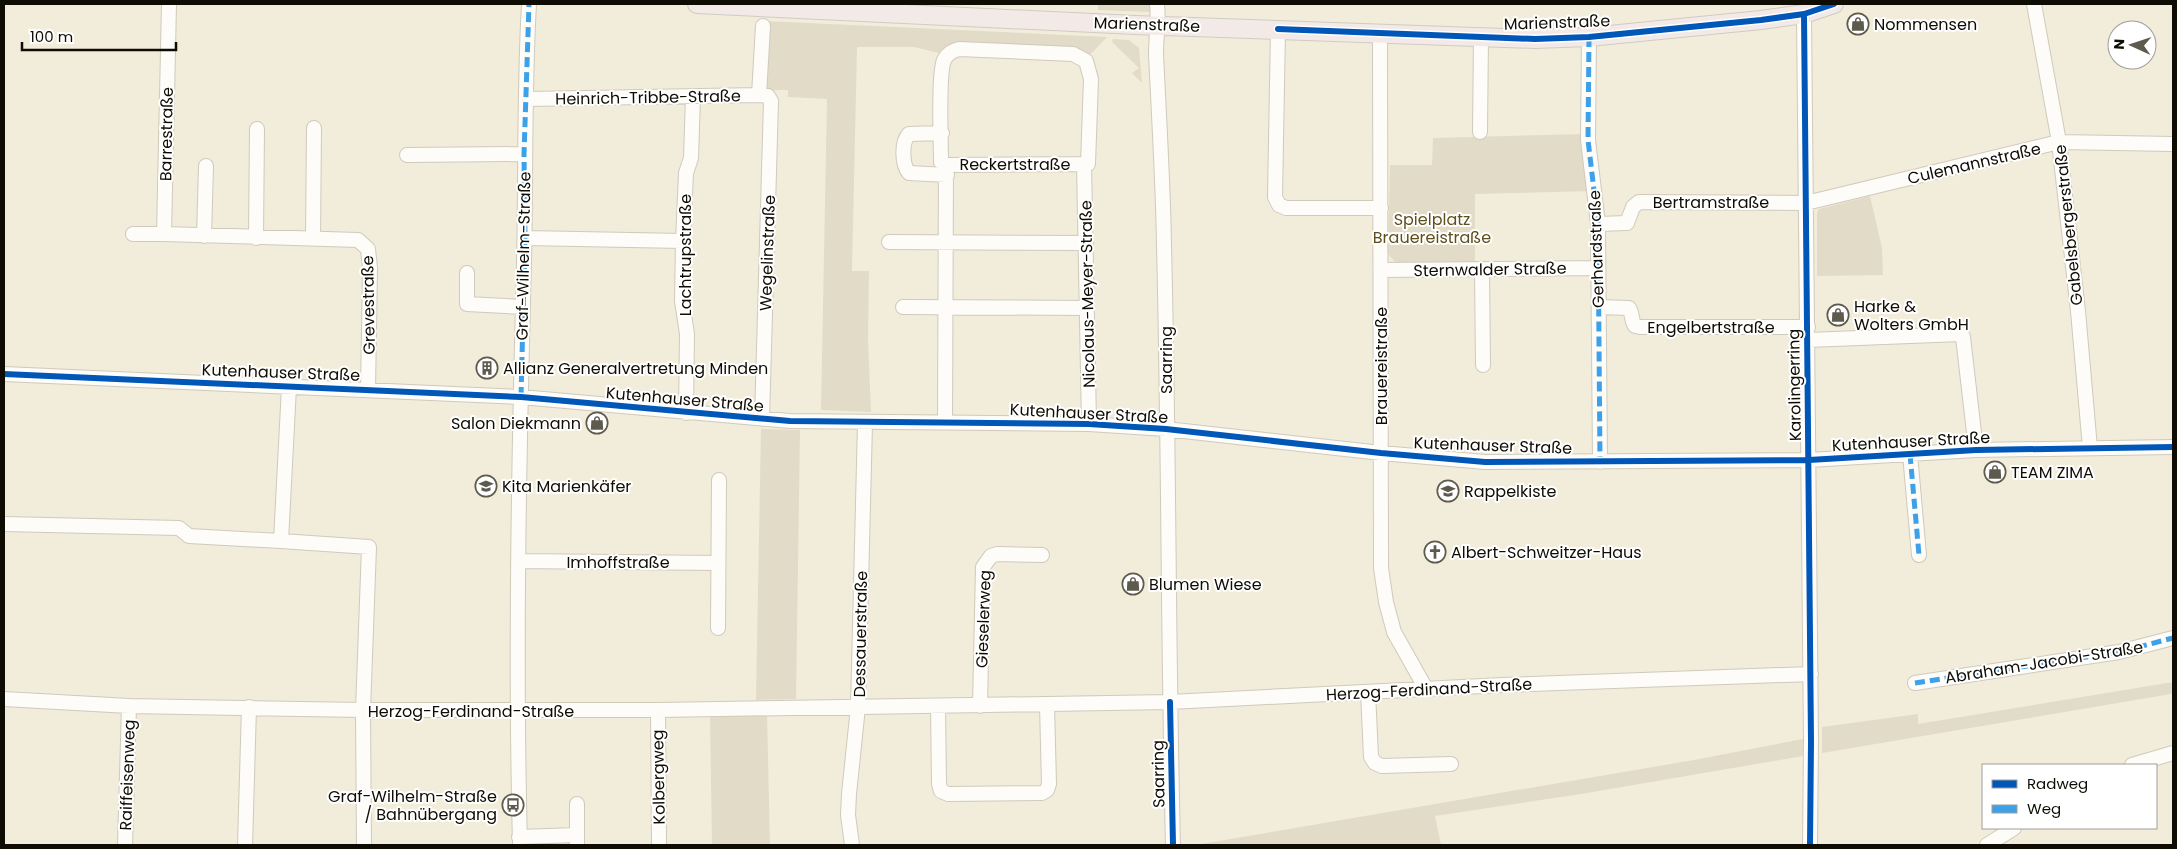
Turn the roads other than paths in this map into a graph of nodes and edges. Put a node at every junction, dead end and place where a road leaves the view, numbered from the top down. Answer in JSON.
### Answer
{"nodes":[{"id":1,"x":169,"y":4,"type":"edge"},
{"id":2,"x":529,"y":4,"type":"edge"},
{"id":3,"x":697,"y":4,"type":"edge"},
{"id":4,"x":1157,"y":4,"type":"edge"},
{"id":5,"x":1834,"y":4,"type":"edge"},
{"id":6,"x":2034,"y":4,"type":"edge"},
{"id":7,"x":1804,"y":14,"type":"junction"},
{"id":8,"x":1157,"y":25,"type":"junction"},
{"id":9,"x":763,"y":26,"type":"dead end"},
{"id":10,"x":1278,"y":29,"type":"junction"},
{"id":11,"x":1380,"y":33,"type":"junction"},
{"id":12,"x":1481,"y":37,"type":"junction"},
{"id":13,"x":1589,"y":37,"type":"junction"},
{"id":14,"x":759,"y":95,"type":"junction"},
{"id":15,"x":693,"y":97,"type":"junction"},
{"id":16,"x":527,"y":99,"type":"junction"},
{"id":17,"x":314,"y":128,"type":"dead end"},
{"id":18,"x":257,"y":129,"type":"dead end"},
{"id":19,"x":1480,"y":132,"type":"dead end"},
{"id":20,"x":942,"y":134,"type":"junction"},
{"id":21,"x":2059,"y":142,"type":"junction"},
{"id":22,"x":2173,"y":144,"type":"edge"},
{"id":23,"x":524,"y":154,"type":"junction"},
{"id":24,"x":407,"y":155,"type":"dead end"},
{"id":25,"x":1084,"y":164,"type":"junction"},
{"id":26,"x":206,"y":166,"type":"dead end"},
{"id":27,"x":946,"y":170,"type":"junction"},
{"id":28,"x":1806,"y":203,"type":"junction"},
{"id":29,"x":1381,"y":208,"type":"junction"},
{"id":30,"x":1598,"y":224,"type":"junction"},
{"id":31,"x":133,"y":234,"type":"dead end"},
{"id":32,"x":164,"y":234,"type":"junction"},
{"id":33,"x":204,"y":236,"type":"junction"},
{"id":34,"x":256,"y":238,"type":"junction"},
{"id":35,"x":525,"y":238,"type":"junction"},
{"id":36,"x":313,"y":239,"type":"junction"},
{"id":37,"x":683,"y":241,"type":"junction"},
{"id":38,"x":889,"y":242,"type":"dead end"},
{"id":39,"x":946,"y":242,"type":"junction"},
{"id":40,"x":1086,"y":243,"type":"junction"},
{"id":41,"x":1598,"y":268,"type":"junction"},
{"id":42,"x":1381,"y":270,"type":"junction"},
{"id":43,"x":1482,"y":270,"type":"junction"},
{"id":44,"x":468,"y":273,"type":"dead end"},
{"id":45,"x":523,"y":307,"type":"junction"},
{"id":46,"x":903,"y":307,"type":"dead end"},
{"id":47,"x":1598,"y":307,"type":"junction"},
{"id":48,"x":946,"y":308,"type":"junction"},
{"id":49,"x":1087,"y":308,"type":"junction"},
{"id":50,"x":1808,"y":334,"type":"junction"},
{"id":51,"x":1483,"y":365,"type":"dead end"},
{"id":52,"x":4,"y":374,"type":"edge"},
{"id":53,"x":289,"y":387,"type":"junction"},
{"id":54,"x":368,"y":390,"type":"junction"},
{"id":55,"x":520,"y":397,"type":"junction"},
{"id":56,"x":686,"y":413,"type":"junction"},
{"id":57,"x":762,"y":419,"type":"junction"},
{"id":58,"x":945,"y":422,"type":"junction"},
{"id":59,"x":865,"y":423,"type":"junction"},
{"id":60,"x":1088,"y":424,"type":"junction"},
{"id":61,"x":1166,"y":429,"type":"junction"},
{"id":62,"x":2173,"y":447,"type":"edge"},
{"id":63,"x":2090,"y":448,"type":"junction"},
{"id":64,"x":1976,"y":450,"type":"junction"},
{"id":65,"x":1381,"y":453,"type":"junction"},
{"id":66,"x":1910,"y":454,"type":"junction"},
{"id":67,"x":1809,"y":460,"type":"junction"},
{"id":68,"x":1600,"y":462,"type":"junction"},
{"id":69,"x":719,"y":480,"type":"dead end"},
{"id":70,"x":4,"y":524,"type":"edge"},
{"id":71,"x":281,"y":541,"type":"junction"},
{"id":72,"x":1042,"y":555,"type":"dead end"},
{"id":73,"x":1919,"y":555,"type":"dead end"},
{"id":74,"x":518,"y":561,"type":"junction"},
{"id":75,"x":718,"y":563,"type":"junction"},
{"id":76,"x":718,"y":628,"type":"dead end"},
{"id":77,"x":2173,"y":638,"type":"edge"},
{"id":78,"x":1810,"y":674,"type":"junction"},
{"id":79,"x":1915,"y":683,"type":"dead end"},
{"id":80,"x":1426,"y":689,"type":"junction"},
{"id":81,"x":1368,"y":692,"type":"junction"},
{"id":82,"x":4,"y":699,"type":"edge"},
{"id":83,"x":1170,"y":702,"type":"junction"},
{"id":84,"x":1047,"y":704,"type":"junction"},
{"id":85,"x":129,"y":706,"type":"junction"},
{"id":86,"x":938,"y":706,"type":"junction"},
{"id":87,"x":980,"y":706,"type":"junction"},
{"id":88,"x":249,"y":707,"type":"junction"},
{"id":89,"x":858,"y":707,"type":"junction"},
{"id":90,"x":363,"y":710,"type":"junction"},
{"id":91,"x":658,"y":710,"type":"junction"},
{"id":92,"x":517,"y":712,"type":"junction"},
{"id":93,"x":2173,"y":753,"type":"edge"},
{"id":94,"x":1451,"y":764,"type":"dead end"},
{"id":95,"x":2135,"y":764,"type":"edge"},
{"id":96,"x":577,"y":804,"type":"dead end"},
{"id":97,"x":2012,"y":829,"type":"edge"},
{"id":98,"x":577,"y":840,"type":"edge"},
{"id":99,"x":520,"y":841,"type":"edge"},
{"id":100,"x":659,"y":844,"type":"edge"},
{"id":101,"x":125,"y":845,"type":"edge"},
{"id":102,"x":245,"y":845,"type":"edge"},
{"id":103,"x":364,"y":845,"type":"edge"},
{"id":104,"x":852,"y":845,"type":"edge"},
{"id":105,"x":1173,"y":845,"type":"edge"},
{"id":106,"x":1810,"y":845,"type":"edge"},
{"id":107,"x":1987,"y":845,"type":"edge"}],
"edges":[{"from":1,"to":32,"type":"street","name":"Barrestraße"},
{"from":2,"to":16,"type":"street","name":"Graf-Wilhelm-Straße"},
{"from":3,"to":8,"type":"main road","name":"Marienstraße"},
{"from":4,"to":8,"type":"street","name":"Saarring"},
{"from":5,"to":7,"type":"main road","name":"Marienstraße"},
{"from":6,"to":21,"type":"street","name":"Gabelsbergerstraße"},
{"from":7,"to":13,"type":"main road","name":"Marienstraße"},
{"from":7,"to":28,"type":"street","name":"Karolingerring"},
{"from":8,"to":10,"type":"main road","name":"Marienstraße"},
{"from":8,"to":61,"type":"street","name":"Saarring"},
{"from":9,"to":14,"type":"street","name":"Heinrich-Tribbe-Straße"},
{"from":10,"to":11,"type":"main road","name":"Marienstraße"},
{"from":10,"to":29,"type":"street"},
{"from":11,"to":12,"type":"main road","name":"Marienstraße"},
{"from":11,"to":29,"type":"street","name":"Brauereistraße"},
{"from":12,"to":13,"type":"main road","name":"Marienstraße"},
{"from":12,"to":19,"type":"street"},
{"from":13,"to":30,"type":"street","name":"Gerhardstraße"},
{"from":14,"to":15,"type":"street","name":"Heinrich-Tribbe-Straße"},
{"from":14,"to":57,"type":"street","name":"Wegelinstraße"},
{"from":15,"to":16,"type":"street","name":"Heinrich-Tribbe-Straße"},
{"from":15,"to":37,"type":"street","name":"Lachtrupstraße"},
{"from":16,"to":23,"type":"street","name":"Graf-Wilhelm-Straße"},
{"from":17,"to":36,"type":"street"},
{"from":18,"to":34,"type":"street"},
{"from":20,"to":25,"type":"street","name":"Nicolaus-Meyer-Straße"},
{"from":20,"to":27,"type":"street"},
{"from":20,"to":27,"type":"street","name":"Reckertstraße"},
{"from":21,"to":22,"type":"street","name":"Culemannstraße"},
{"from":21,"to":28,"type":"street","name":"Culemannstraße"},
{"from":21,"to":63,"type":"street","name":"Gabelsbergerstraße"},
{"from":23,"to":24,"type":"street"},
{"from":23,"to":35,"type":"street","name":"Graf-Wilhelm-Straße"},
{"from":25,"to":27,"type":"street","name":"Reckertstraße"},
{"from":25,"to":40,"type":"street","name":"Nicolaus-Meyer-Straße"},
{"from":26,"to":33,"type":"street"},
{"from":27,"to":39,"type":"street"},
{"from":28,"to":30,"type":"street","name":"Bertramstraße"},
{"from":28,"to":50,"type":"street","name":"Karolingerring"},
{"from":29,"to":42,"type":"street","name":"Brauereistraße"},
{"from":30,"to":41,"type":"street","name":"Gerhardstraße"},
{"from":31,"to":32,"type":"street"},
{"from":32,"to":33,"type":"street","name":"Grevestraße"},
{"from":33,"to":34,"type":"street","name":"Grevestraße"},
{"from":34,"to":36,"type":"street","name":"Grevestraße"},
{"from":35,"to":37,"type":"street"},
{"from":35,"to":45,"type":"street","name":"Graf-Wilhelm-Straße"},
{"from":36,"to":54,"type":"street","name":"Grevestraße"},
{"from":37,"to":56,"type":"street","name":"Lachtrupstraße"},
{"from":38,"to":39,"type":"street"},
{"from":39,"to":40,"type":"street"},
{"from":39,"to":48,"type":"street"},
{"from":40,"to":49,"type":"street","name":"Nicolaus-Meyer-Straße"},
{"from":41,"to":43,"type":"street","name":"Sternwalder Straße"},
{"from":41,"to":47,"type":"street","name":"Gerhardstraße"},
{"from":42,"to":43,"type":"street","name":"Sternwalder Straße"},
{"from":42,"to":65,"type":"street","name":"Brauereistraße"},
{"from":43,"to":51,"type":"street"},
{"from":44,"to":45,"type":"street"},
{"from":45,"to":55,"type":"street","name":"Graf-Wilhelm-Straße"},
{"from":46,"to":48,"type":"street"},
{"from":47,"to":50,"type":"street","name":"Engelbertstraße"},
{"from":47,"to":68,"type":"street","name":"Gerhardstraße"},
{"from":48,"to":49,"type":"street"},
{"from":48,"to":58,"type":"street"},
{"from":49,"to":60,"type":"street","name":"Nicolaus-Meyer-Straße"},
{"from":50,"to":64,"type":"street"},
{"from":50,"to":67,"type":"street","name":"Karolingerring"},
{"from":52,"to":53,"type":"street","name":"Kutenhauser Straße"},
{"from":53,"to":54,"type":"street","name":"Kutenhauser Straße"},
{"from":53,"to":71,"type":"street"},
{"from":54,"to":55,"type":"street","name":"Kutenhauser Straße"},
{"from":55,"to":56,"type":"street","name":"Kutenhauser Straße"},
{"from":55,"to":74,"type":"street","name":"Graf-Wilhelm-Straße"},
{"from":56,"to":57,"type":"street","name":"Kutenhauser Straße"},
{"from":57,"to":59,"type":"street","name":"Kutenhauser Straße"},
{"from":58,"to":59,"type":"street","name":"Kutenhauser Straße"},
{"from":58,"to":60,"type":"street","name":"Kutenhauser Straße"},
{"from":59,"to":89,"type":"street","name":"Dessauerstraße"},
{"from":60,"to":61,"type":"street","name":"Kutenhauser Straße"},
{"from":61,"to":65,"type":"street","name":"Kutenhauser Straße"},
{"from":61,"to":83,"type":"street","name":"Saarring"},
{"from":62,"to":63,"type":"street","name":"Kutenhauser Straße"},
{"from":63,"to":64,"type":"street","name":"Kutenhauser Straße"},
{"from":64,"to":66,"type":"street","name":"Kutenhauser Straße"},
{"from":65,"to":68,"type":"street","name":"Kutenhauser Straße"},
{"from":65,"to":80,"type":"street","name":"Brauereistraße"},
{"from":66,"to":67,"type":"street","name":"Kutenhauser Straße"},
{"from":66,"to":73,"type":"street","name":"Kutenhauser Straße"},
{"from":67,"to":68,"type":"street","name":"Kutenhauser Straße"},
{"from":67,"to":78,"type":"street","name":"Karolingerring"},
{"from":69,"to":75,"type":"street"},
{"from":70,"to":71,"type":"street"},
{"from":71,"to":90,"type":"street"},
{"from":72,"to":87,"type":"street","name":"Gieselerweg"},
{"from":74,"to":75,"type":"street","name":"Imhoffstraße"},
{"from":74,"to":92,"type":"street","name":"Graf-Wilhelm-Straße"},
{"from":75,"to":76,"type":"street"},
{"from":77,"to":79,"type":"street","name":"Abraham-Jacobi-Straße"},
{"from":78,"to":80,"type":"street","name":"Herzog-Ferdinand-Straße"},
{"from":78,"to":106,"type":"street","name":"Karolingerring"},
{"from":80,"to":81,"type":"street","name":"Herzog-Ferdinand-Straße"},
{"from":81,"to":83,"type":"street","name":"Herzog-Ferdinand-Straße"},
{"from":81,"to":94,"type":"street"},
{"from":82,"to":85,"type":"street","name":"Herzog-Ferdinand-Straße"},
{"from":83,"to":84,"type":"street","name":"Herzog-Ferdinand-Straße"},
{"from":83,"to":105,"type":"street","name":"Saarring"},
{"from":84,"to":86,"type":"street"},
{"from":84,"to":87,"type":"street","name":"Herzog-Ferdinand-Straße"},
{"from":85,"to":88,"type":"street","name":"Herzog-Ferdinand-Straße"},
{"from":85,"to":101,"type":"street","name":"Raiffeisenweg"},
{"from":86,"to":87,"type":"street","name":"Herzog-Ferdinand-Straße"},
{"from":86,"to":89,"type":"street","name":"Herzog-Ferdinand-Straße"},
{"from":88,"to":90,"type":"street","name":"Herzog-Ferdinand-Straße"},
{"from":88,"to":102,"type":"street"},
{"from":89,"to":91,"type":"street","name":"Herzog-Ferdinand-Straße"},
{"from":89,"to":104,"type":"street","name":"Dessauerstraße"},
{"from":90,"to":92,"type":"street","name":"Herzog-Ferdinand-Straße"},
{"from":90,"to":103,"type":"street"},
{"from":91,"to":92,"type":"street","name":"Herzog-Ferdinand-Straße"},
{"from":91,"to":100,"type":"street","name":"Kolbergweg"},
{"from":92,"to":99,"type":"street","name":"Graf-Wilhelm-Straße"},
{"from":93,"to":95,"type":"street"},
{"from":96,"to":98,"type":"street","name":"Graf-Wilhelm-Straße"},
{"from":97,"to":107,"type":"street"},
{"from":98,"to":99,"type":"street","name":"Graf-Wilhelm-Straße"}]}
